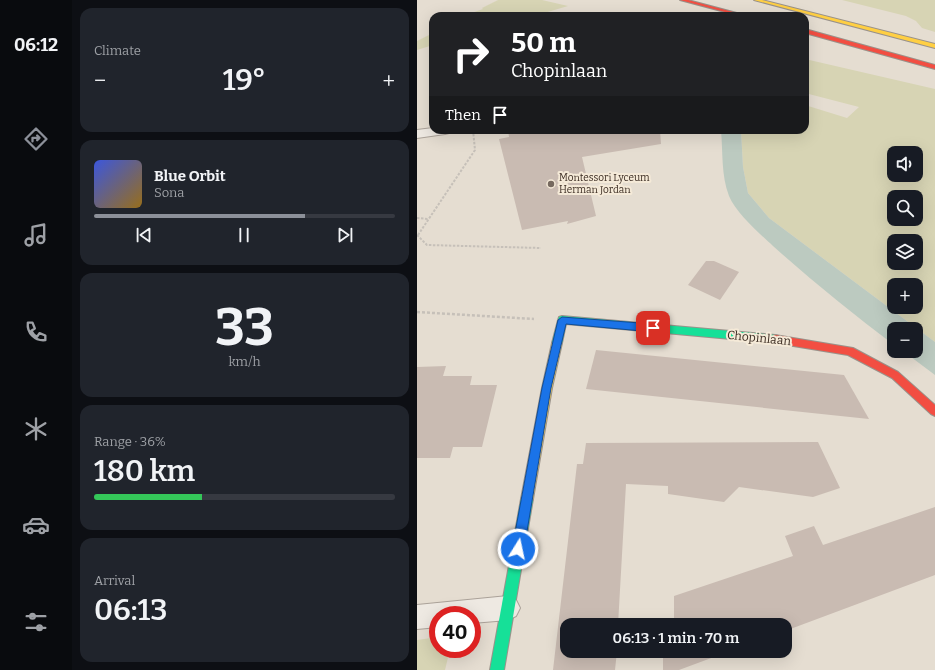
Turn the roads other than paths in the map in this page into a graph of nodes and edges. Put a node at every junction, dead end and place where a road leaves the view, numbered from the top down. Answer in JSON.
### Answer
{"nodes":[{"id":1,"x":682,"y":0,"type":"edge"},
{"id":2,"x":756,"y":0,"type":"edge"},
{"id":3,"x":730,"y":12,"type":"edge"},
{"id":4,"x":803,"y":12,"type":"edge"},
{"id":5,"x":809,"y":14,"type":"edge"},
{"id":6,"x":809,"y":32,"type":"edge"},
{"id":7,"x":935,"y":46,"type":"edge"},
{"id":8,"x":935,"y":67,"type":"edge"},
{"id":9,"x":429,"y":132,"type":"edge"},
{"id":10,"x":417,"y":134,"type":"edge"},
{"id":11,"x":935,"y":411,"type":"edge"},
{"id":12,"x":508,"y":608,"type":"junction"},
{"id":13,"x":417,"y":616,"type":"edge"},
{"id":14,"x":497,"y":670,"type":"edge"}],
"edges":[{"from":1,"to":3,"type":"main road"},
{"from":2,"to":4,"type":"main road"},
{"from":5,"to":7,"type":"main road"},
{"from":6,"to":8,"type":"main road"},
{"from":9,"to":10,"type":"lane"},
{"from":11,"to":12,"type":"main road","name":"Chopinlaan"},
{"from":12,"to":13,"type":"lane"},
{"from":12,"to":14,"type":"main road"}]}
